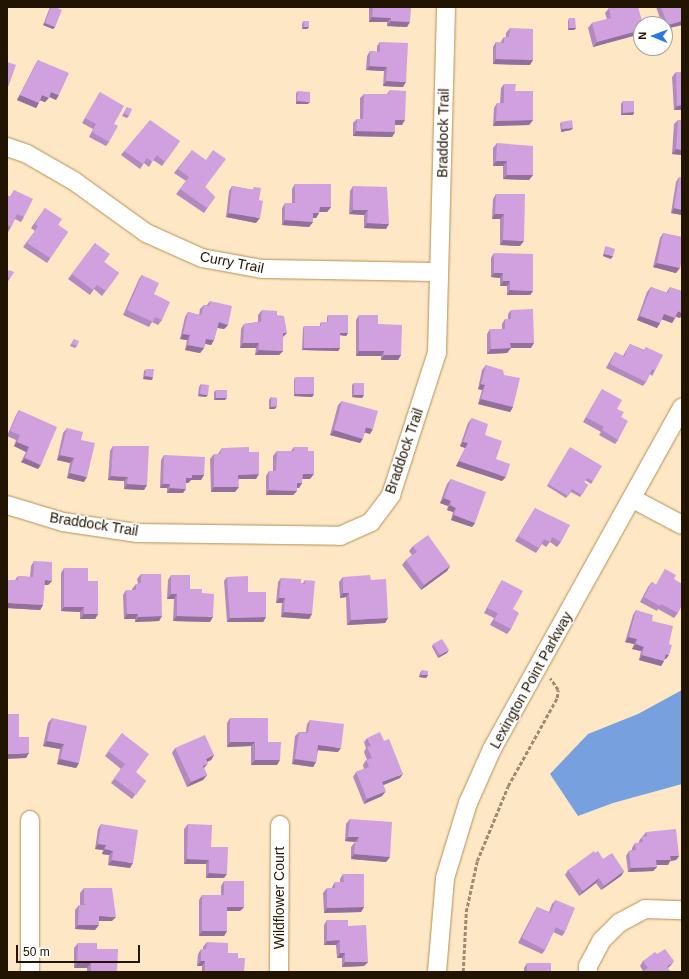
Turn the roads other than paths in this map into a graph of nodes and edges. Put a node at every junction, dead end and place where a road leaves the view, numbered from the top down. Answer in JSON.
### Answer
{"nodes":[{"id":1,"x":446,"y":7,"type":"edge"},
{"id":2,"x":7,"y":147,"type":"edge"},
{"id":3,"x":439,"y":272,"type":"junction"},
{"id":4,"x":682,"y":407,"type":"edge"},
{"id":5,"x":633,"y":499,"type":"junction"},
{"id":6,"x":7,"y":505,"type":"edge"},
{"id":7,"x":682,"y":525,"type":"edge"},
{"id":8,"x":30,"y":820,"type":"dead end"},
{"id":9,"x":280,"y":825,"type":"dead end"},
{"id":10,"x":682,"y":910,"type":"edge"},
{"id":11,"x":30,"y":972,"type":"edge"},
{"id":12,"x":279,"y":972,"type":"edge"},
{"id":13,"x":437,"y":972,"type":"edge"},
{"id":14,"x":588,"y":972,"type":"edge"}],
"edges":[{"from":1,"to":3,"type":"street","name":"Braddock Trail"},
{"from":2,"to":3,"type":"street","name":"Curry Trail"},
{"from":3,"to":6,"type":"street","name":"Braddock Trail"},
{"from":4,"to":5,"type":"street","name":"Lexington Point Parkway"},
{"from":5,"to":7,"type":"street"},
{"from":5,"to":13,"type":"street","name":"Lexington Point Parkway"},
{"from":8,"to":11,"type":"street"},
{"from":9,"to":12,"type":"street","name":"Wildflower Court"},
{"from":10,"to":14,"type":"street"}]}
